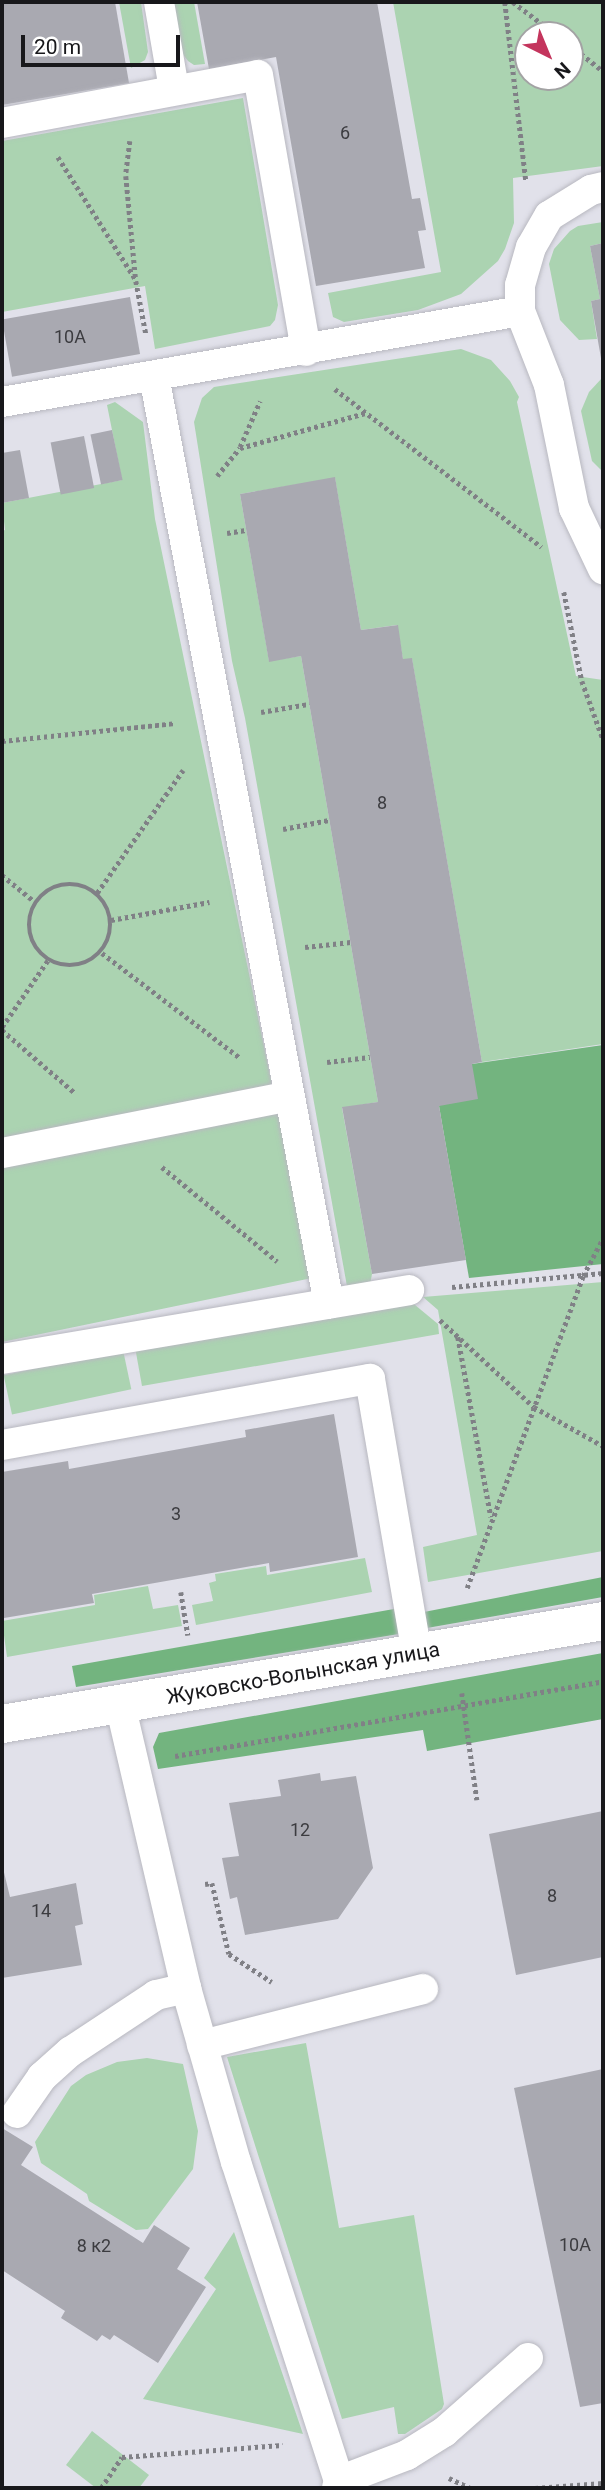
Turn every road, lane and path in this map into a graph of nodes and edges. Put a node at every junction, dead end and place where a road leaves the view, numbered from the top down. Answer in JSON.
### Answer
{"nodes":[{"id":1,"x":159,"y":2,"type":"edge"},
{"id":2,"x":505,"y":2,"type":"edge"},
{"id":3,"x":513,"y":2,"type":"edge"},
{"id":4,"x":538,"y":21,"type":"edge"},
{"id":5,"x":584,"y":56,"type":"edge"},
{"id":6,"x":603,"y":71,"type":"edge"},
{"id":7,"x":174,"y":89,"type":"junction"},
{"id":8,"x":135,"y":96,"type":"junction"},
{"id":9,"x":33,"y":117,"type":"junction"},
{"id":10,"x":2,"y":123,"type":"edge"},
{"id":11,"x":603,"y":187,"type":"edge"},
{"id":12,"x":549,"y":216,"type":"junction"},
{"id":13,"x":136,"y":281,"type":"junction"},
{"id":14,"x":520,"y":311,"type":"junction"},
{"id":15,"x":306,"y":351,"type":"junction"},
{"id":16,"x":154,"y":376,"type":"junction"},
{"id":17,"x":2,"y":401,"type":"edge"},
{"id":18,"x":366,"y":413,"type":"junction"},
{"id":19,"x":214,"y":479,"type":"dead end"},
{"id":20,"x":221,"y":522,"type":"dead end"},
{"id":21,"x":223,"y":533,"type":"dead end"},
{"id":22,"x":546,"y":550,"type":"dead end"},
{"id":23,"x":603,"y":569,"type":"edge"},
{"id":24,"x":219,"y":719,"type":"junction"},
{"id":25,"x":2,"y":741,"type":"edge"},
{"id":26,"x":2,"y":875,"type":"edge"},
{"id":27,"x":97,"y":893,"type":"junction"},
{"id":28,"x":251,"y":895,"type":"junction"},
{"id":29,"x":35,"y":902,"type":"junction"},
{"id":30,"x":111,"y":920,"type":"junction"},
{"id":31,"x":102,"y":953,"type":"junction"},
{"id":32,"x":48,"y":960,"type":"junction"},
{"id":33,"x":2,"y":1027,"type":"edge"},
{"id":34,"x":289,"y":1096,"type":"junction"},
{"id":35,"x":2,"y":1153,"type":"edge"},
{"id":36,"x":603,"y":1238,"type":"edge"},
{"id":37,"x":603,"y":1273,"type":"edge"},
{"id":38,"x":583,"y":1276,"type":"junction"},
{"id":39,"x":409,"y":1290,"type":"junction"},
{"id":40,"x":329,"y":1304,"type":"junction"},
{"id":41,"x":458,"y":1336,"type":"junction"},
{"id":42,"x":2,"y":1359,"type":"edge"},
{"id":43,"x":534,"y":1406,"type":"junction"},
{"id":44,"x":2,"y":1445,"type":"edge"},
{"id":45,"x":603,"y":1446,"type":"edge"},
{"id":46,"x":492,"y":1519,"type":"junction"},
{"id":47,"x":467,"y":1588,"type":"dead end"},
{"id":48,"x":181,"y":1592,"type":"dead end"},
{"id":49,"x":603,"y":1621,"type":"edge"},
{"id":50,"x":188,"y":1635,"type":"dead end"},
{"id":51,"x":455,"y":1647,"type":"junction"},
{"id":52,"x":417,"y":1653,"type":"junction"},
{"id":53,"x":603,"y":1681,"type":"edge"},
{"id":54,"x":120,"y":1704,"type":"junction"},
{"id":55,"x":464,"y":1705,"type":"junction"},
{"id":56,"x":2,"y":1724,"type":"edge"},
{"id":57,"x":135,"y":1767,"type":"junction"},
{"id":58,"x":477,"y":1800,"type":"dead end"},
{"id":59,"x":164,"y":1891,"type":"junction"},
{"id":60,"x":186,"y":1988,"type":"junction"},
{"id":61,"x":423,"y":1989,"type":"dead end"},
{"id":62,"x":323,"y":2014,"type":"junction"},
{"id":63,"x":202,"y":2045,"type":"junction"},
{"id":64,"x":17,"y":2113,"type":"dead end"},
{"id":65,"x":528,"y":2358,"type":"dead end"},
{"id":66,"x":288,"y":2445,"type":"dead end"},
{"id":67,"x":603,"y":2483,"type":"edge"},
{"id":68,"x":338,"y":2485,"type":"edge"},
{"id":69,"x":101,"y":2488,"type":"edge"},
{"id":70,"x":535,"y":2488,"type":"edge"}],
"edges":[{"from":1,"to":7,"type":"lane"},
{"from":2,"to":12,"type":"path"},
{"from":3,"to":4,"type":"path"},
{"from":5,"to":6,"type":"path"},
{"from":7,"to":8,"type":"lane"},
{"from":7,"to":15,"type":"lane"},
{"from":8,"to":9,"type":"lane"},
{"from":8,"to":13,"type":"path"},
{"from":9,"to":10,"type":"lane"},
{"from":9,"to":13,"type":"path"},
{"from":11,"to":12,"type":"lane"},
{"from":12,"to":14,"type":"lane"},
{"from":13,"to":16,"type":"path"},
{"from":14,"to":15,"type":"lane"},
{"from":14,"to":23,"type":"lane"},
{"from":15,"to":16,"type":"lane"},
{"from":15,"to":18,"type":"path"},
{"from":16,"to":17,"type":"lane"},
{"from":16,"to":24,"type":"lane"},
{"from":18,"to":19,"type":"path"},
{"from":18,"to":22,"type":"path"},
{"from":20,"to":21,"type":"path"},
{"from":24,"to":25,"type":"path"},
{"from":24,"to":27,"type":"path"},
{"from":24,"to":28,"type":"lane"},
{"from":26,"to":29,"type":"path"},
{"from":27,"to":29,"type":"path"},
{"from":27,"to":30,"type":"path"},
{"from":28,"to":30,"type":"path"},
{"from":28,"to":34,"type":"lane"},
{"from":29,"to":32,"type":"path"},
{"from":30,"to":31,"type":"path"},
{"from":31,"to":32,"type":"path"},
{"from":31,"to":34,"type":"path"},
{"from":32,"to":33,"type":"path"},
{"from":34,"to":35,"type":"lane"},
{"from":34,"to":40,"type":"lane"},
{"from":36,"to":38,"type":"path"},
{"from":37,"to":38,"type":"path"},
{"from":38,"to":39,"type":"path"},
{"from":38,"to":43,"type":"path"},
{"from":39,"to":40,"type":"lane"},
{"from":39,"to":41,"type":"path"},
{"from":40,"to":42,"type":"lane"},
{"from":41,"to":43,"type":"path"},
{"from":41,"to":46,"type":"path"},
{"from":43,"to":45,"type":"path"},
{"from":43,"to":46,"type":"path"},
{"from":44,"to":52,"type":"lane"},
{"from":46,"to":47,"type":"path"},
{"from":48,"to":50,"type":"path"},
{"from":49,"to":51,"type":"main road","name":"Жуковско-Волынская улица"},
{"from":51,"to":52,"type":"main road","name":"Жуковско-Волынская улица"},
{"from":51,"to":55,"type":"path"},
{"from":52,"to":54,"type":"main road","name":"Жуковско-Волынская улица"},
{"from":53,"to":55,"type":"path"},
{"from":54,"to":56,"type":"main road","name":"Жуковско-Волынская улица"},
{"from":54,"to":57,"type":"lane"},
{"from":55,"to":57,"type":"path"},
{"from":55,"to":58,"type":"path"},
{"from":57,"to":59,"type":"lane"},
{"from":59,"to":60,"type":"lane"},
{"from":59,"to":62,"type":"path"},
{"from":60,"to":63,"type":"lane"},
{"from":60,"to":64,"type":"lane"},
{"from":61,"to":62,"type":"lane"},
{"from":62,"to":63,"type":"lane"},
{"from":63,"to":68,"type":"lane"},
{"from":65,"to":68,"type":"lane"},
{"from":66,"to":69,"type":"path"},
{"from":67,"to":70,"type":"path"}]}
